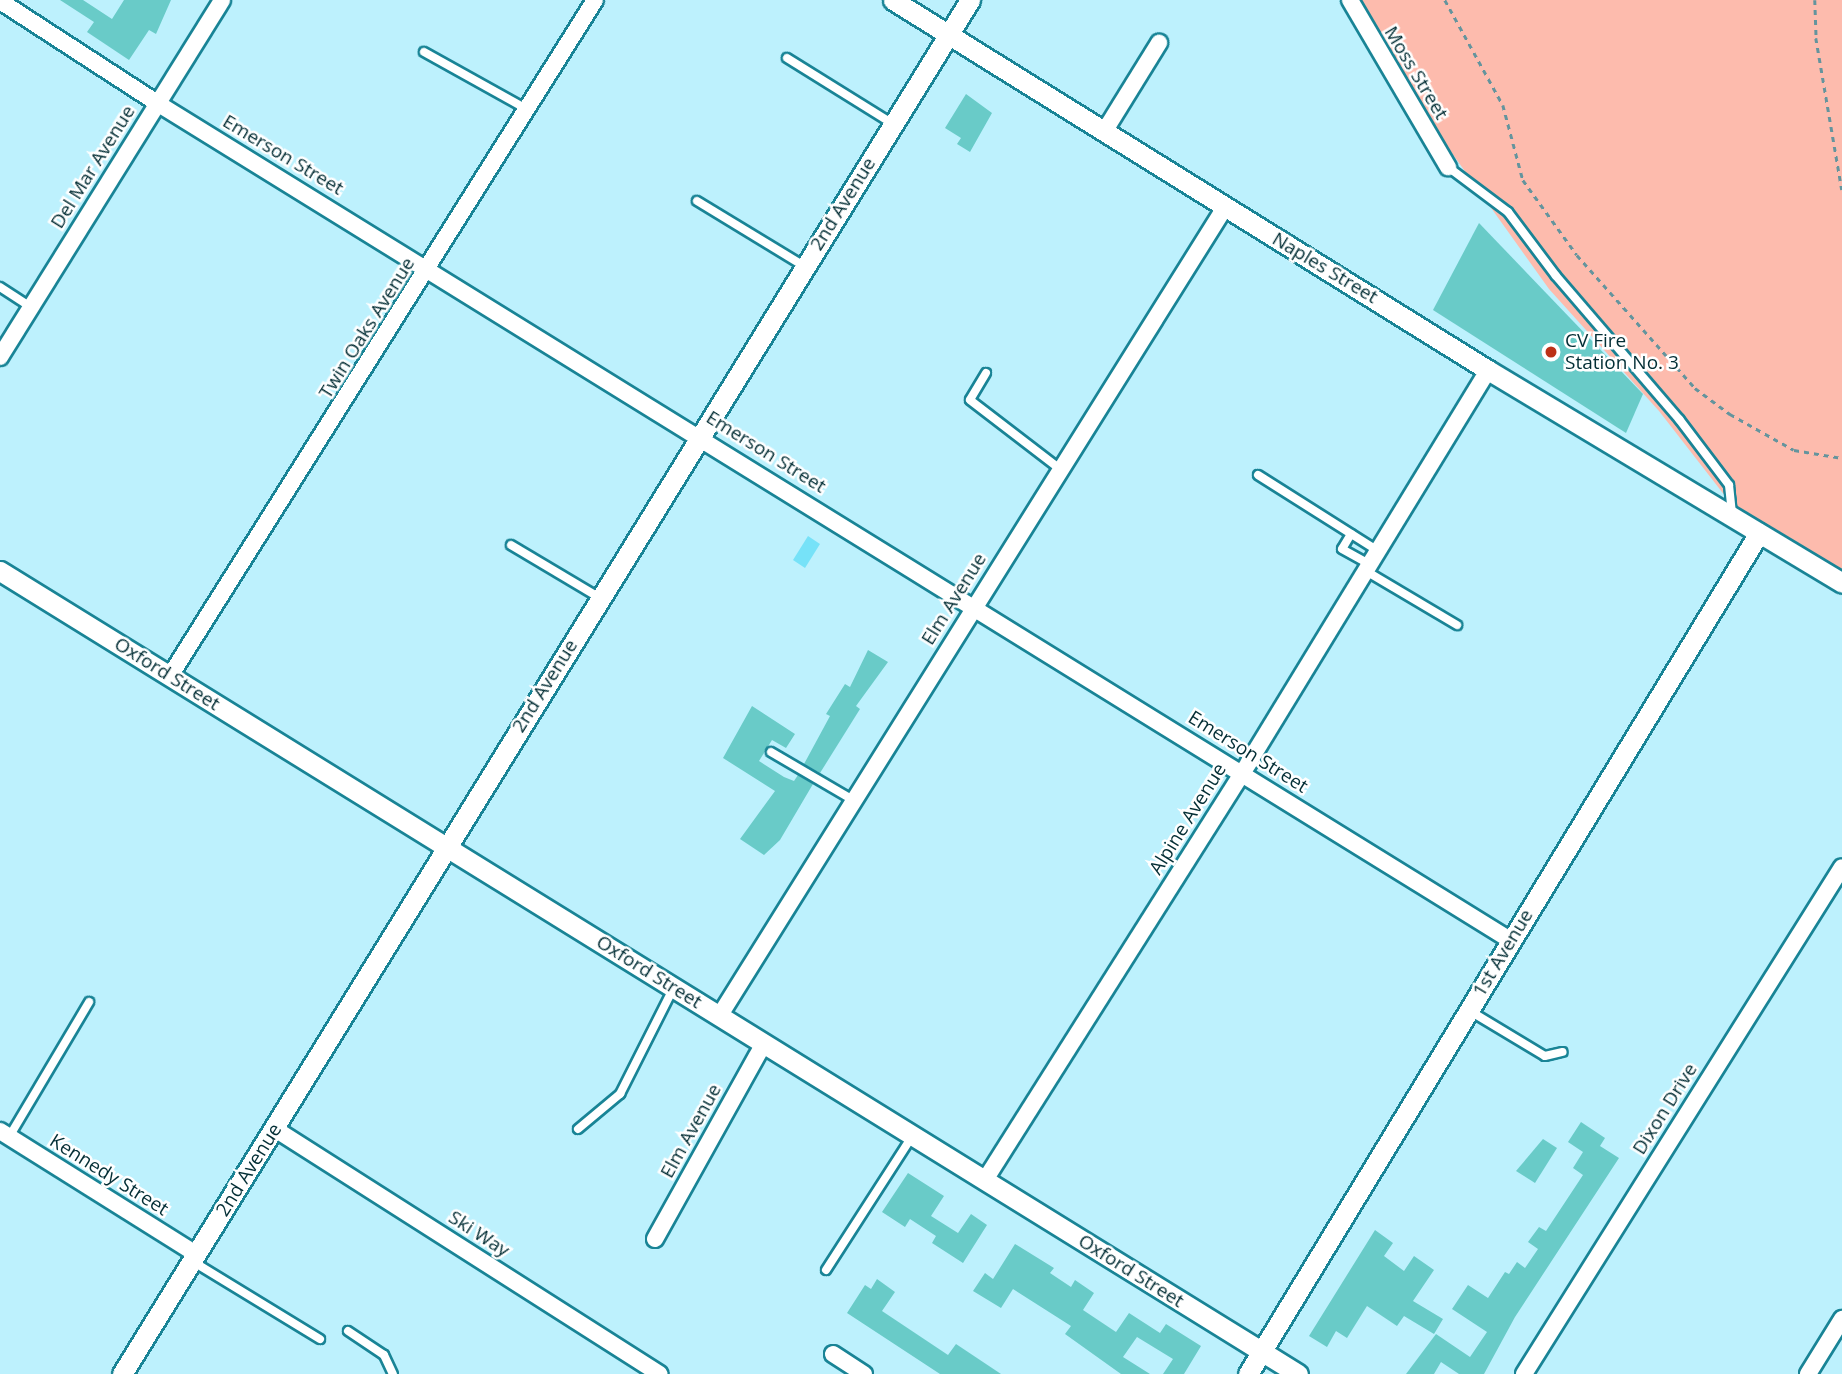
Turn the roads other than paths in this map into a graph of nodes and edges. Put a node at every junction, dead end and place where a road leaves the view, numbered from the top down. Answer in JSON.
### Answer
{"nodes":[{"id":1,"x":222,"y":0,"type":"edge"},
{"id":2,"x":595,"y":0,"type":"edge"},
{"id":3,"x":893,"y":0,"type":"edge"},
{"id":4,"x":970,"y":0,"type":"edge"},
{"id":5,"x":1350,"y":0,"type":"edge"},
{"id":6,"x":0,"y":1,"type":"edge"},
{"id":7,"x":948,"y":34,"type":"junction"},
{"id":8,"x":1159,"y":43,"type":"dead end"},
{"id":9,"x":424,"y":52,"type":"dead end"},
{"id":10,"x":787,"y":58,"type":"dead end"},
{"id":11,"x":157,"y":103,"type":"junction"},
{"id":12,"x":528,"y":110,"type":"junction"},
{"id":13,"x":893,"y":124,"type":"junction"},
{"id":14,"x":1104,"y":132,"type":"junction"},
{"id":15,"x":1448,"y":167,"type":"joint"},
{"id":16,"x":697,"y":201,"type":"dead end"},
{"id":17,"x":1225,"y":207,"type":"junction"},
{"id":18,"x":804,"y":266,"type":"junction"},
{"id":19,"x":429,"y":269,"type":"junction"},
{"id":20,"x":0,"y":287,"type":"edge"},
{"id":21,"x":31,"y":307,"type":"junction"},
{"id":22,"x":0,"y":357,"type":"edge"},
{"id":23,"x":1488,"y":370,"type":"junction"},
{"id":24,"x":986,"y":373,"type":"dead end"},
{"id":25,"x":699,"y":435,"type":"junction"},
{"id":26,"x":1060,"y":469,"type":"junction"},
{"id":27,"x":1258,"y":475,"type":"dead end"},
{"id":28,"x":1732,"y":515,"type":"junction"},
{"id":29,"x":1759,"y":533,"type":"junction"},
{"id":30,"x":1351,"y":534,"type":"junction"},
{"id":31,"x":511,"y":545,"type":"dead end"},
{"id":32,"x":1371,"y":562,"type":"junction"},
{"id":33,"x":0,"y":571,"type":"edge"},
{"id":34,"x":1842,"y":583,"type":"edge"},
{"id":35,"x":600,"y":598,"type":"junction"},
{"id":36,"x":973,"y":606,"type":"junction"},
{"id":37,"x":1457,"y":625,"type":"dead end"},
{"id":38,"x":170,"y":676,"type":"junction"},
{"id":39,"x":771,"y":752,"type":"dead end"},
{"id":40,"x":1242,"y":773,"type":"junction"},
{"id":41,"x":853,"y":800,"type":"junction"},
{"id":42,"x":447,"y":847,"type":"junction"},
{"id":43,"x":1842,"y":867,"type":"edge"},
{"id":44,"x":1510,"y":940,"type":"junction"},
{"id":45,"x":674,"y":987,"type":"junction"},
{"id":46,"x":89,"y":1002,"type":"dead end"},
{"id":47,"x":1469,"y":1010,"type":"junction"},
{"id":48,"x":720,"y":1015,"type":"junction"},
{"id":49,"x":764,"y":1043,"type":"junction"},
{"id":50,"x":1563,"y":1052,"type":"dead end"},
{"id":51,"x":275,"y":1129,"type":"junction"},
{"id":52,"x":578,"y":1129,"type":"dead end"},
{"id":53,"x":5,"y":1134,"type":"edge"},
{"id":54,"x":913,"y":1135,"type":"junction"},
{"id":55,"x":985,"y":1180,"type":"junction"},
{"id":56,"x":655,"y":1238,"type":"dead end"},
{"id":57,"x":194,"y":1258,"type":"junction"},
{"id":58,"x":827,"y":1270,"type":"dead end"},
{"id":59,"x":1842,"y":1319,"type":"edge"},
{"id":60,"x":348,"y":1331,"type":"dead end"},
{"id":61,"x":320,"y":1339,"type":"dead end"},
{"id":62,"x":1262,"y":1352,"type":"junction"},
{"id":63,"x":833,"y":1354,"type":"dead end"},
{"id":64,"x":122,"y":1374,"type":"edge"},
{"id":65,"x":393,"y":1374,"type":"edge"},
{"id":66,"x":660,"y":1374,"type":"edge"},
{"id":67,"x":864,"y":1374,"type":"edge"},
{"id":68,"x":1248,"y":1374,"type":"edge"},
{"id":69,"x":1298,"y":1374,"type":"edge"},
{"id":70,"x":1524,"y":1374,"type":"edge"},
{"id":71,"x":1808,"y":1374,"type":"edge"}],
"edges":[{"from":1,"to":11,"type":"street","name":"Del Mar Avenue"},
{"from":2,"to":12,"type":"street","name":"Twin Oaks Avenue"},
{"from":3,"to":7,"type":"street","name":"Naples Street"},
{"from":4,"to":7,"type":"street","name":"2nd Avenue"},
{"from":5,"to":15,"type":"street","name":"Moss Street"},
{"from":6,"to":11,"type":"street","name":"Emerson Street"},
{"from":7,"to":13,"type":"street","name":"2nd Avenue"},
{"from":7,"to":14,"type":"street","name":"Naples Street"},
{"from":8,"to":14,"type":"street"},
{"from":9,"to":12,"type":"lane"},
{"from":10,"to":13,"type":"lane"},
{"from":11,"to":19,"type":"street","name":"Emerson Street"},
{"from":11,"to":21,"type":"street","name":"Del Mar Avenue"},
{"from":12,"to":19,"type":"street","name":"Twin Oaks Avenue"},
{"from":13,"to":18,"type":"street","name":"2nd Avenue"},
{"from":14,"to":17,"type":"street","name":"Naples Street"},
{"from":15,"to":28,"type":"lane"},
{"from":16,"to":18,"type":"lane"},
{"from":17,"to":23,"type":"street","name":"Naples Street"},
{"from":17,"to":26,"type":"street","name":"Elm Avenue"},
{"from":18,"to":25,"type":"street","name":"2nd Avenue"},
{"from":19,"to":25,"type":"street","name":"Emerson Street"},
{"from":19,"to":38,"type":"street","name":"Twin Oaks Avenue"},
{"from":20,"to":21,"type":"lane"},
{"from":21,"to":22,"type":"street","name":"Del Mar Avenue"},
{"from":23,"to":28,"type":"street","name":"Naples Street"},
{"from":23,"to":32,"type":"street","name":"Alpine Avenue"},
{"from":24,"to":26,"type":"lane"},
{"from":25,"to":35,"type":"street","name":"2nd Avenue"},
{"from":25,"to":36,"type":"street","name":"Emerson Street"},
{"from":26,"to":36,"type":"street","name":"Elm Avenue"},
{"from":27,"to":30,"type":"lane"},
{"from":28,"to":29,"type":"street","name":"Naples Street"},
{"from":29,"to":34,"type":"street","name":"Naples Street"},
{"from":29,"to":44,"type":"street","name":"1st Avenue"},
{"from":30,"to":32,"type":"lane"},
{"from":30,"to":32,"type":"lane"},
{"from":31,"to":35,"type":"lane"},
{"from":32,"to":37,"type":"lane"},
{"from":32,"to":40,"type":"street","name":"Alpine Avenue"},
{"from":33,"to":38,"type":"street","name":"Oxford Street"},
{"from":35,"to":42,"type":"street","name":"2nd Avenue"},
{"from":36,"to":40,"type":"street","name":"Emerson Street"},
{"from":36,"to":41,"type":"street","name":"Elm Avenue"},
{"from":38,"to":42,"type":"street","name":"Oxford Street"},
{"from":39,"to":41,"type":"lane"},
{"from":40,"to":44,"type":"street","name":"Emerson Street"},
{"from":40,"to":55,"type":"street","name":"Alpine Avenue"},
{"from":41,"to":48,"type":"street","name":"Elm Avenue"},
{"from":42,"to":45,"type":"street","name":"Oxford Street"},
{"from":42,"to":51,"type":"street","name":"2nd Avenue"},
{"from":43,"to":70,"type":"street","name":"Dixon Drive"},
{"from":44,"to":47,"type":"street","name":"1st Avenue"},
{"from":45,"to":48,"type":"street","name":"Oxford Street"},
{"from":45,"to":52,"type":"lane"},
{"from":46,"to":53,"type":"lane"},
{"from":47,"to":50,"type":"lane"},
{"from":47,"to":62,"type":"street","name":"1st Avenue"},
{"from":48,"to":49,"type":"street","name":"Oxford Street"},
{"from":49,"to":54,"type":"street","name":"Oxford Street"},
{"from":49,"to":56,"type":"street","name":"Elm Avenue"},
{"from":51,"to":57,"type":"street","name":"2nd Avenue"},
{"from":51,"to":66,"type":"street","name":"Ski Way"},
{"from":53,"to":57,"type":"street","name":"Kennedy Street"},
{"from":54,"to":55,"type":"street","name":"Oxford Street"},
{"from":54,"to":58,"type":"lane"},
{"from":55,"to":62,"type":"street","name":"Oxford Street"},
{"from":57,"to":61,"type":"lane"},
{"from":57,"to":64,"type":"street","name":"2nd Avenue"},
{"from":59,"to":71,"type":"street"},
{"from":60,"to":65,"type":"lane"},
{"from":62,"to":68,"type":"street","name":"1st Avenue"},
{"from":62,"to":69,"type":"street","name":"Oxford Street"},
{"from":63,"to":67,"type":"street"}]}
